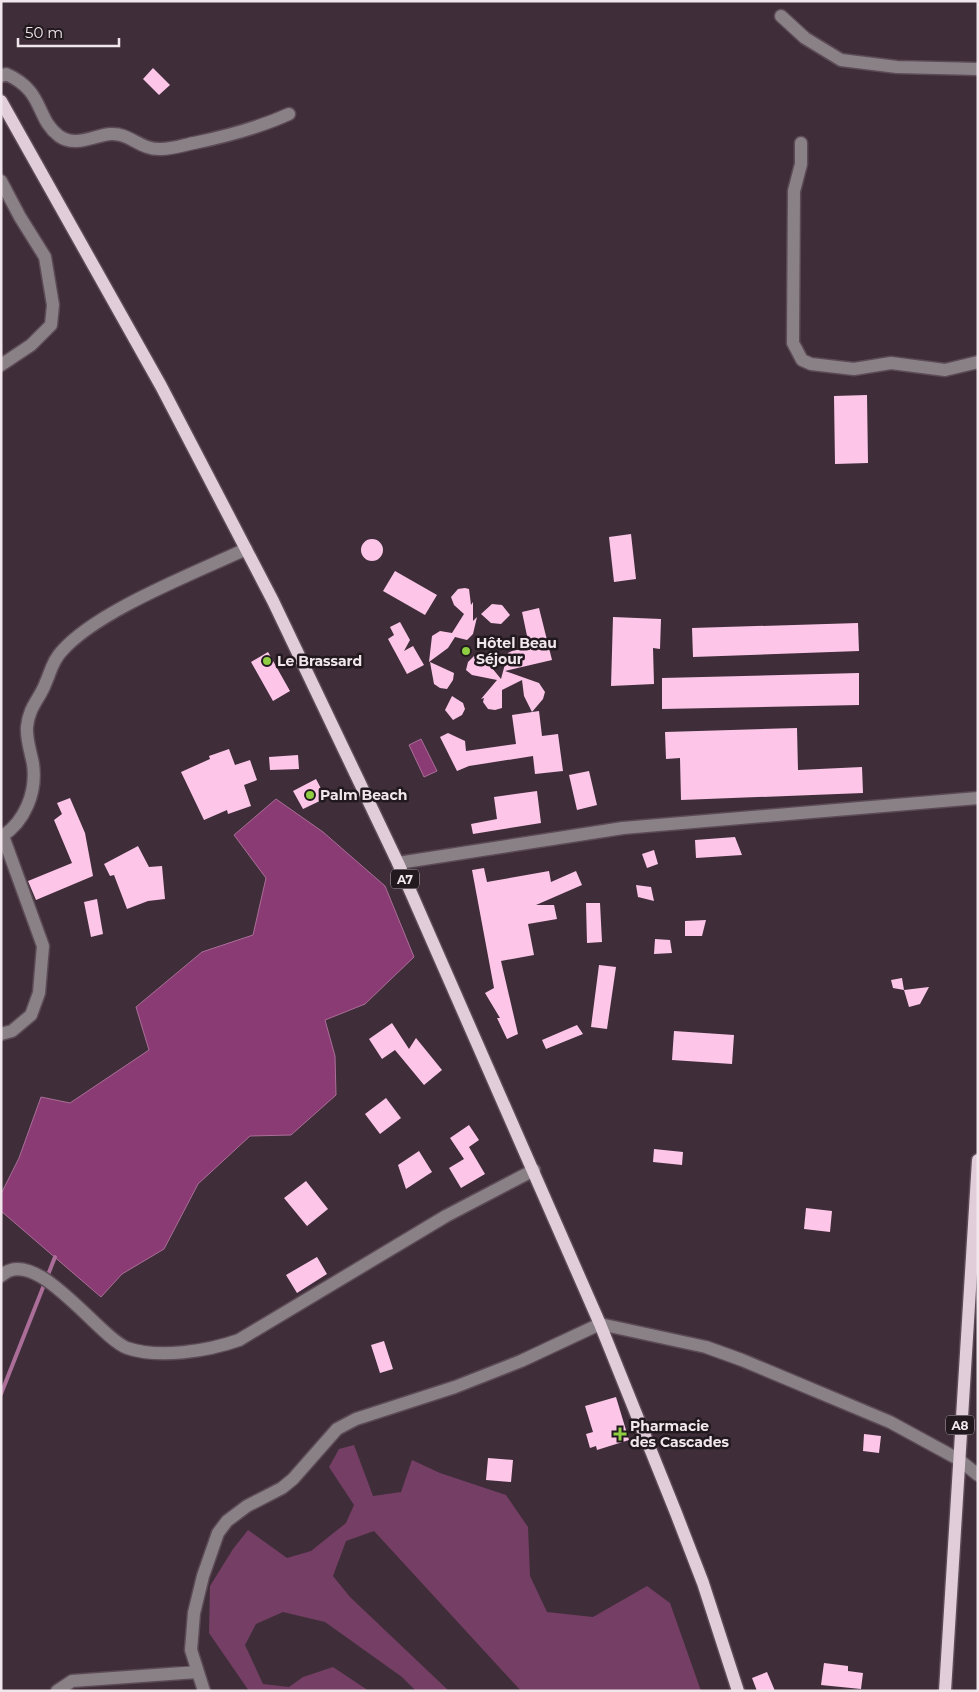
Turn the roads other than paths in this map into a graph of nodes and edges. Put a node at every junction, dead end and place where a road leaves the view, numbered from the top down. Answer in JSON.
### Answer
{"nodes":[{"id":1,"x":781,"y":16,"type":"dead end"},
{"id":2,"x":978,"y":69,"type":"edge"},
{"id":3,"x":1,"y":76,"type":"edge"},
{"id":4,"x":1,"y":101,"type":"edge"},
{"id":5,"x":289,"y":114,"type":"dead end"},
{"id":6,"x":801,"y":143,"type":"dead end"},
{"id":7,"x":1,"y":181,"type":"edge"},
{"id":8,"x":978,"y":362,"type":"edge"},
{"id":9,"x":1,"y":365,"type":"edge"},
{"id":10,"x":246,"y":549,"type":"junction"},
{"id":11,"x":978,"y":798,"type":"edge"},
{"id":12,"x":2,"y":836,"type":"edge"},
{"id":13,"x":398,"y":863,"type":"junction"},
{"id":14,"x":1,"y":1034,"type":"edge"},
{"id":15,"x":978,"y":1160,"type":"edge"},
{"id":16,"x":534,"y":1170,"type":"junction"},
{"id":17,"x":1,"y":1276,"type":"edge"},
{"id":18,"x":600,"y":1324,"type":"junction"},
{"id":19,"x":958,"y":1459,"type":"junction"},
{"id":20,"x":978,"y":1476,"type":"edge"},
{"id":21,"x":197,"y":1672,"type":"junction"},
{"id":22,"x":56,"y":1691,"type":"edge"},
{"id":23,"x":204,"y":1691,"type":"edge"},
{"id":24,"x":738,"y":1691,"type":"edge"},
{"id":25,"x":945,"y":1691,"type":"edge"}],
"edges":[{"from":1,"to":2,"type":"street"},
{"from":3,"to":5,"type":"street"},
{"from":4,"to":10,"type":"main road","number":"A7"},
{"from":6,"to":8,"type":"street"},
{"from":7,"to":9,"type":"street"},
{"from":10,"to":12,"type":"street"},
{"from":10,"to":13,"type":"main road","number":"A7"},
{"from":11,"to":13,"type":"street"},
{"from":12,"to":14,"type":"street"},
{"from":13,"to":16,"type":"main road","number":"A7"},
{"from":15,"to":19,"type":"main road","number":"A8"},
{"from":16,"to":17,"type":"street"},
{"from":16,"to":18,"type":"main road","number":"A7"},
{"from":18,"to":19,"type":"street"},
{"from":18,"to":21,"type":"street"},
{"from":18,"to":24,"type":"main road","number":"A7"},
{"from":19,"to":20,"type":"street"},
{"from":19,"to":25,"type":"main road","number":"A8"},
{"from":21,"to":22,"type":"street"},
{"from":21,"to":23,"type":"street"}]}
